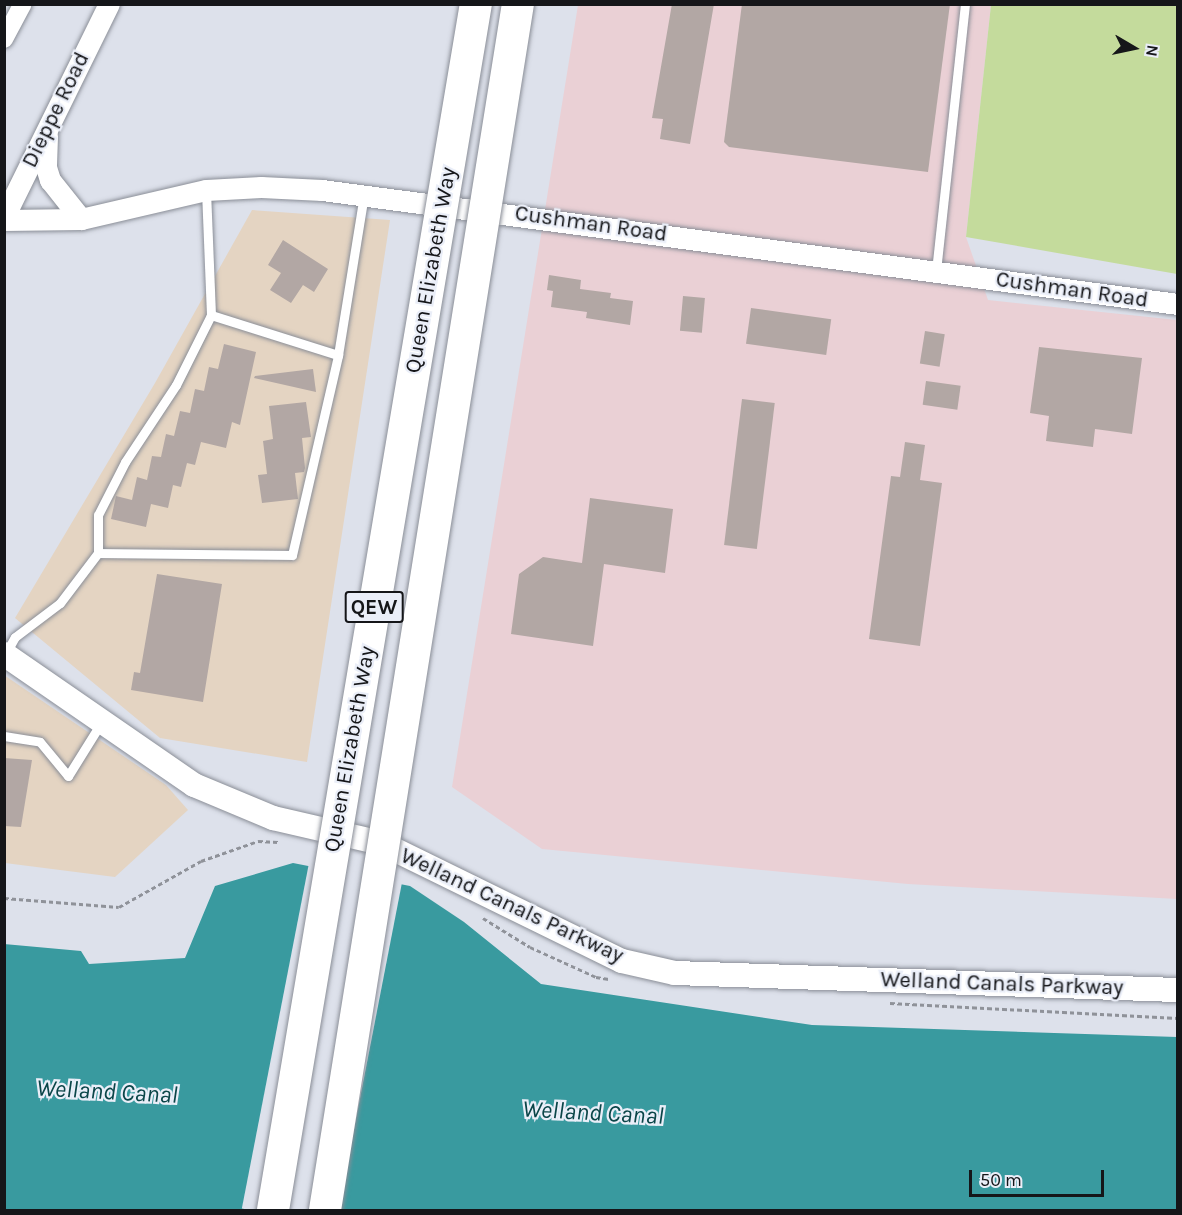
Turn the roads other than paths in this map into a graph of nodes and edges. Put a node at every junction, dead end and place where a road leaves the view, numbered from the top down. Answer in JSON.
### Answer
{"nodes":[{"id":1,"x":22,"y":4,"type":"edge"},
{"id":2,"x":109,"y":4,"type":"edge"},
{"id":3,"x":476,"y":4,"type":"edge"},
{"id":4,"x":518,"y":4,"type":"edge"},
{"id":5,"x":966,"y":4,"type":"edge"},
{"id":6,"x":4,"y":39,"type":"edge"},
{"id":7,"x":49,"y":123,"type":"junction"},
{"id":8,"x":206,"y":190,"type":"junction"},
{"id":9,"x":364,"y":194,"type":"junction"},
{"id":10,"x":4,"y":218,"type":"edge"},
{"id":11,"x":81,"y":219,"type":"junction"},
{"id":12,"x":936,"y":271,"type":"junction"},
{"id":13,"x":1178,"y":304,"type":"edge"},
{"id":14,"x":211,"y":315,"type":"junction"},
{"id":15,"x":338,"y":355,"type":"junction"},
{"id":16,"x":98,"y":553,"type":"junction"},
{"id":17,"x":5,"y":655,"type":"edge"},
{"id":18,"x":102,"y":721,"type":"junction"},
{"id":19,"x":4,"y":736,"type":"edge"},
{"id":20,"x":1178,"y":990,"type":"edge"},
{"id":21,"x":273,"y":1210,"type":"edge"},
{"id":22,"x":325,"y":1210,"type":"edge"}],
"edges":[{"from":1,"to":6,"type":"street"},
{"from":2,"to":7,"type":"street","name":"Dieppe Road"},
{"from":3,"to":21,"type":"highway","name":"Queen Elizabeth Way","number":"QEW","bridge":true},
{"from":4,"to":22,"type":"highway","name":"Queen Elizabeth Way","number":"QEW","bridge":true},
{"from":5,"to":12,"type":"lane"},
{"from":7,"to":10,"type":"street","name":"Dieppe Road"},
{"from":7,"to":11,"type":"street"},
{"from":8,"to":9,"type":"street","name":"Cushman Road"},
{"from":8,"to":11,"type":"street","name":"Cushman Road"},
{"from":8,"to":14,"type":"lane"},
{"from":9,"to":12,"type":"street","name":"Cushman Road"},
{"from":9,"to":15,"type":"lane"},
{"from":10,"to":11,"type":"street","name":"Cushman Road"},
{"from":12,"to":13,"type":"street","name":"Cushman Road"},
{"from":14,"to":15,"type":"lane"},
{"from":14,"to":16,"type":"lane"},
{"from":15,"to":16,"type":"lane"},
{"from":16,"to":17,"type":"lane"},
{"from":17,"to":18,"type":"main road","name":"Welland Canals Parkway"},
{"from":18,"to":19,"type":"lane"},
{"from":18,"to":20,"type":"main road","name":"Welland Canals Parkway"}]}
